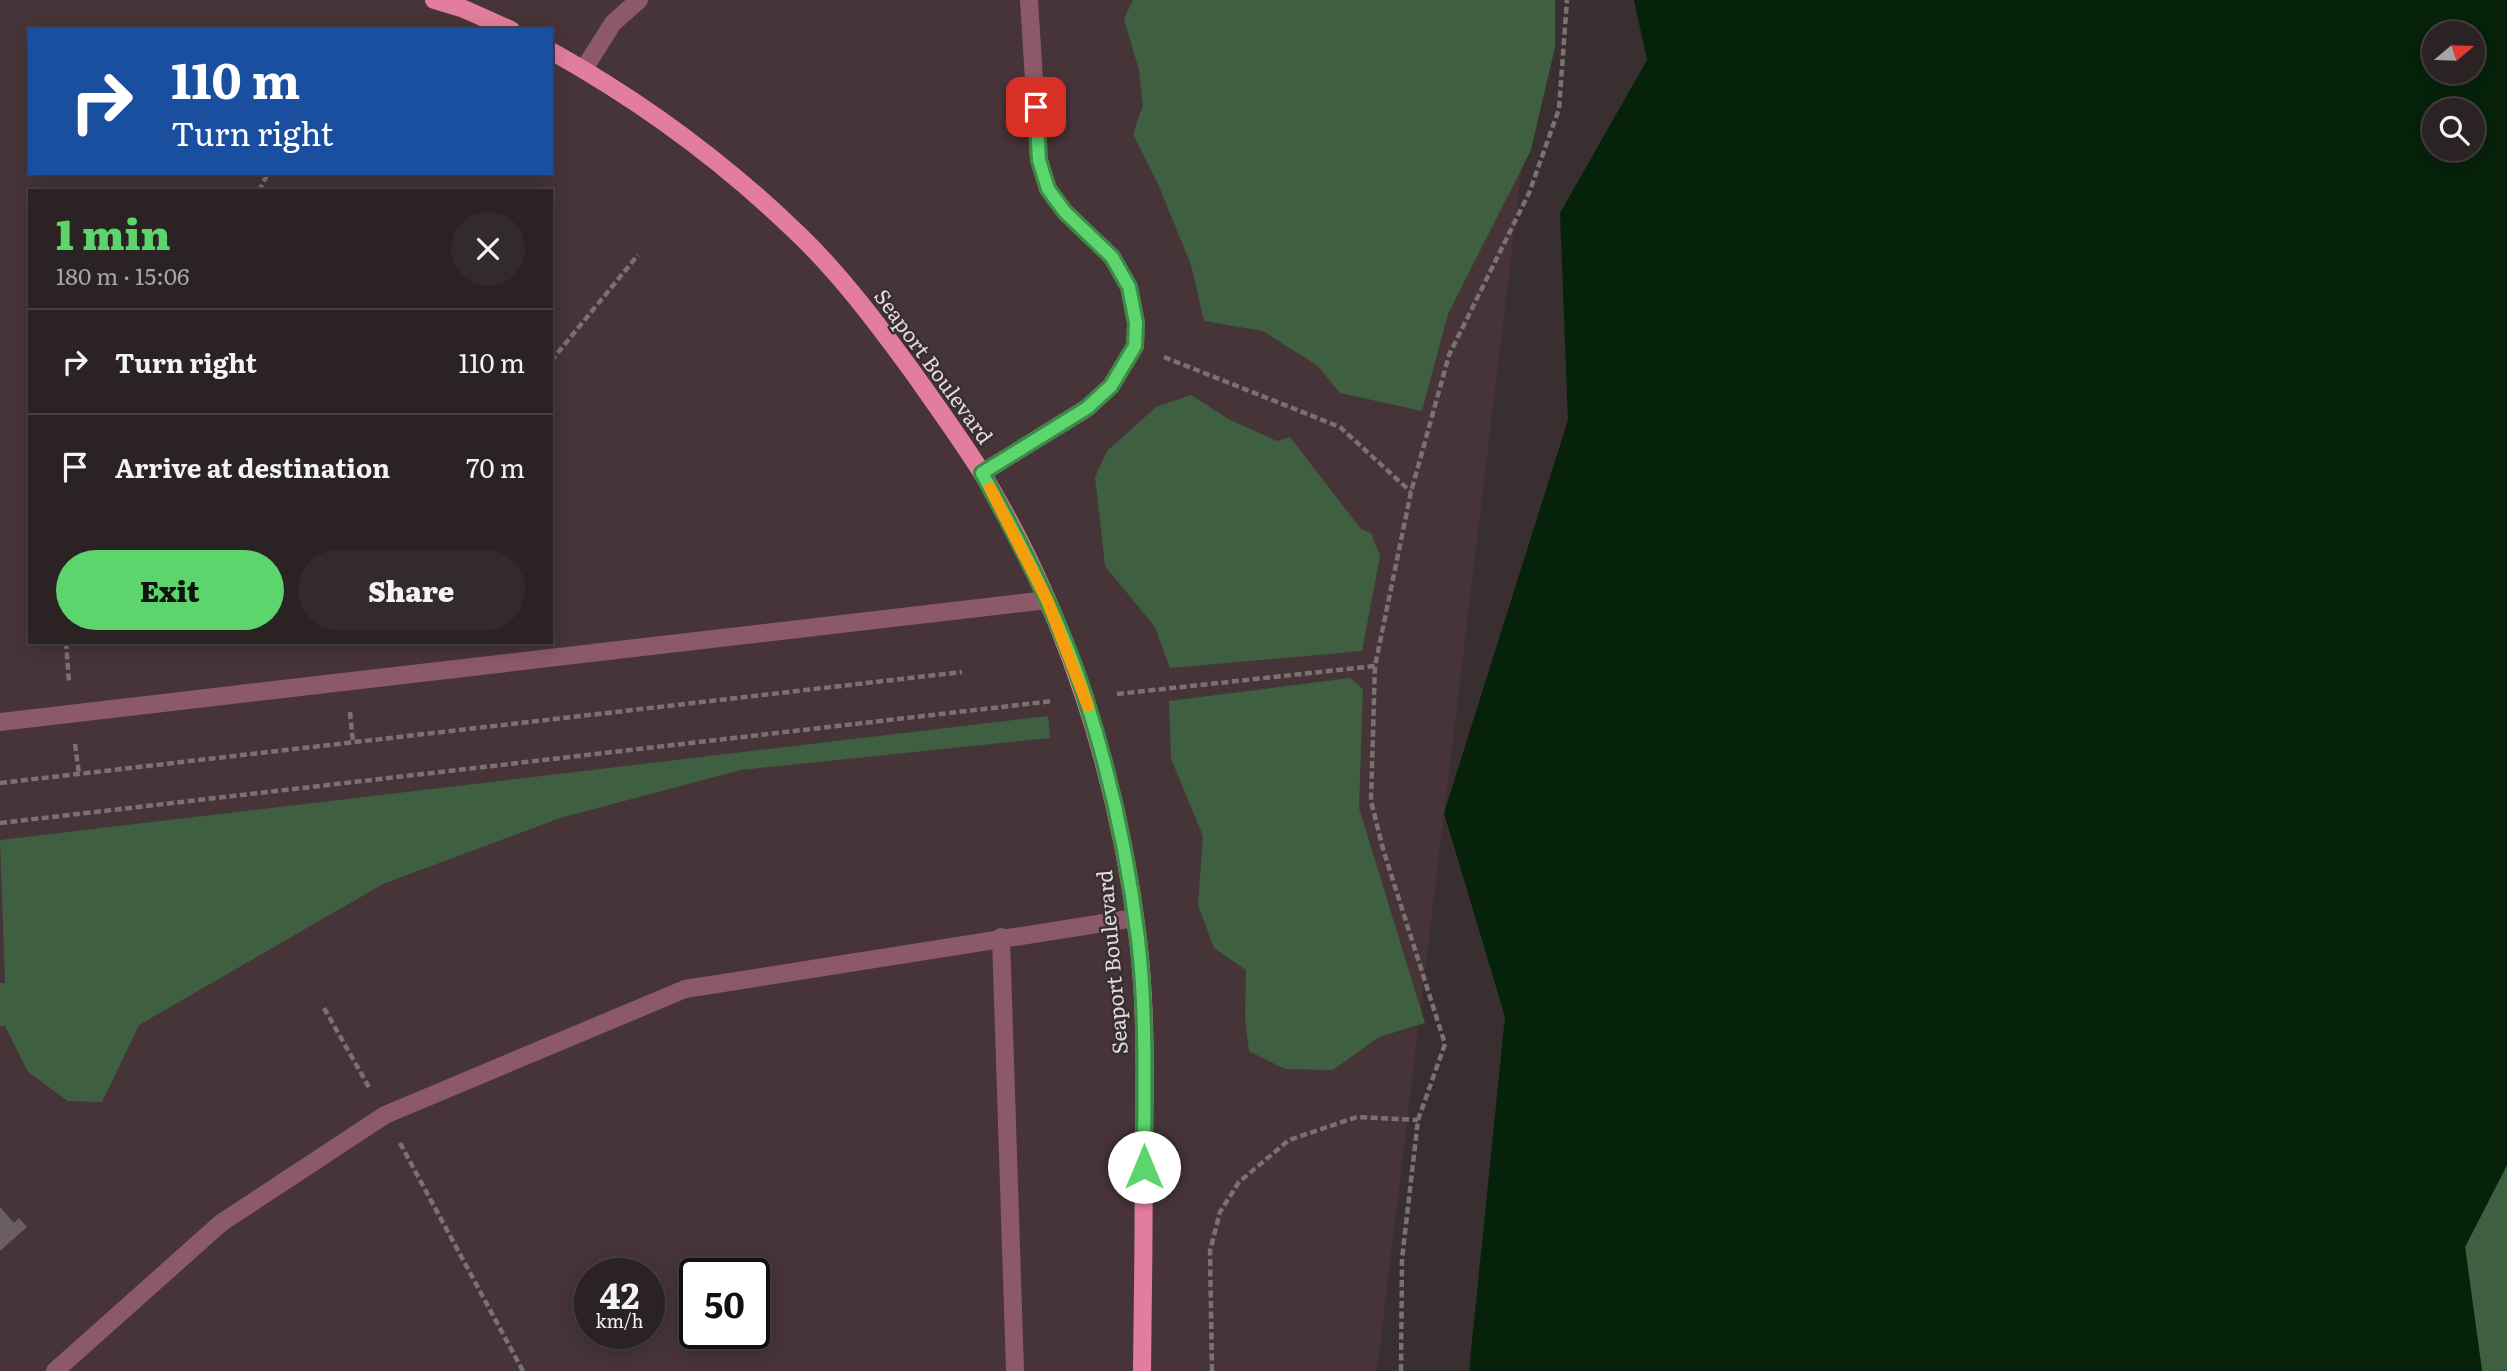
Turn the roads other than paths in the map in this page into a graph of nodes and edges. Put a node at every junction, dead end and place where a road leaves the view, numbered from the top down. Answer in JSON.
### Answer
{"nodes":[{"id":1,"x":435,"y":0,"type":"edge"},
{"id":2,"x":639,"y":0,"type":"edge"},
{"id":3,"x":1029,"y":0,"type":"edge"},
{"id":4,"x":507,"y":28,"type":"edge"},
{"id":5,"x":553,"y":52,"type":"edge"},
{"id":6,"x":584,"y":69,"type":"junction"},
{"id":7,"x":982,"y":473,"type":"junction"},
{"id":8,"x":1047,"y":600,"type":"junction"},
{"id":9,"x":0,"y":722,"type":"edge"},
{"id":10,"x":1135,"y":918,"type":"junction"},
{"id":11,"x":1001,"y":937,"type":"junction"},
{"id":12,"x":55,"y":1371,"type":"edge"},
{"id":13,"x":1015,"y":1371,"type":"edge"},
{"id":14,"x":1142,"y":1371,"type":"edge"}],
"edges":[{"from":1,"to":4,"type":"main road"},
{"from":2,"to":6,"type":"lane"},
{"from":3,"to":7,"type":"lane"},
{"from":5,"to":6,"type":"main road","name":"Seaport Boulevard"},
{"from":6,"to":7,"type":"main road","name":"Seaport Boulevard"},
{"from":7,"to":8,"type":"main road","name":"Seaport Boulevard"},
{"from":8,"to":9,"type":"lane"},
{"from":8,"to":10,"type":"main road","name":"Seaport Boulevard"},
{"from":10,"to":11,"type":"lane"},
{"from":10,"to":14,"type":"main road","name":"Seaport Boulevard"},
{"from":11,"to":12,"type":"lane"},
{"from":11,"to":13,"type":"lane"}]}
